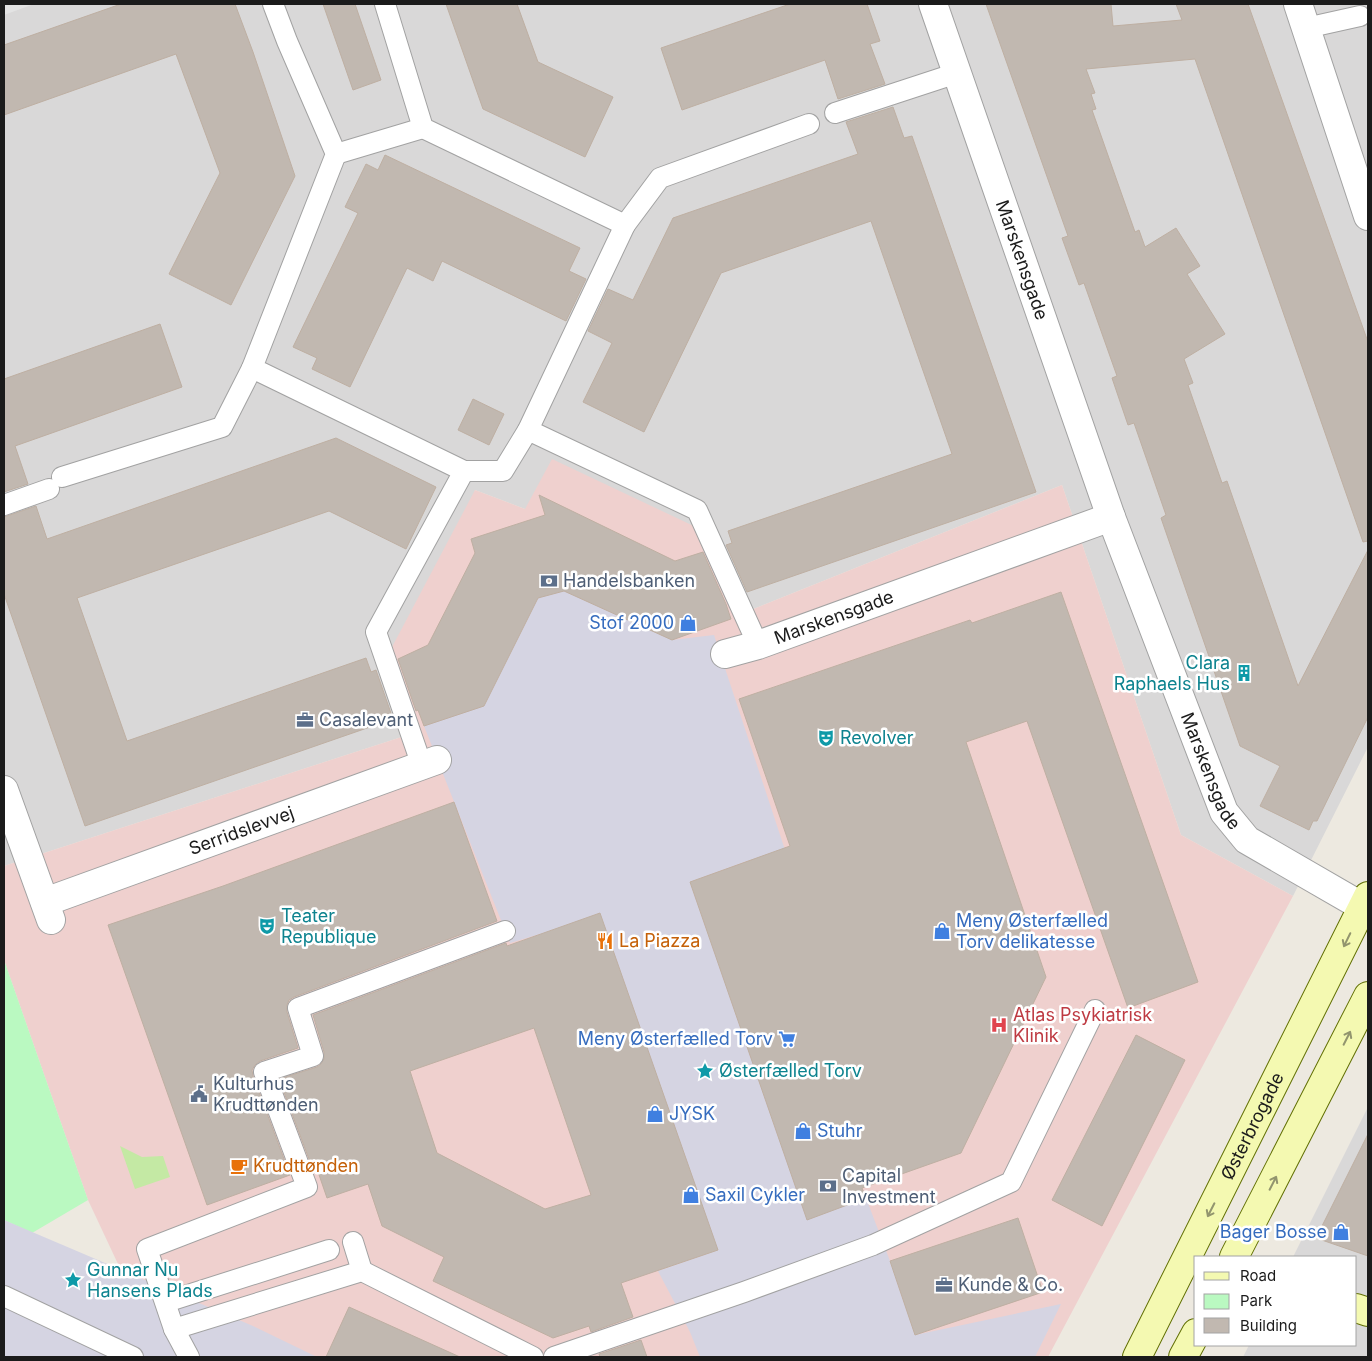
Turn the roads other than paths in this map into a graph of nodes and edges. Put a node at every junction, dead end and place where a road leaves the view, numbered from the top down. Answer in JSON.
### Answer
{"nodes":[{"id":1,"x":273,"y":4,"type":"edge"},
{"id":2,"x":385,"y":4,"type":"edge"},
{"id":3,"x":933,"y":4,"type":"edge"},
{"id":4,"x":1302,"y":16,"type":"edge"},
{"id":5,"x":1360,"y":16,"type":"dead end"},
{"id":6,"x":956,"y":73,"type":"junction"},
{"id":7,"x":834,"y":113,"type":"dead end"},
{"id":8,"x":809,"y":124,"type":"dead end"},
{"id":9,"x":424,"y":128,"type":"junction"},
{"id":10,"x":336,"y":154,"type":"junction"},
{"id":11,"x":1368,"y":216,"type":"edge"},
{"id":12,"x":625,"y":225,"type":"junction"},
{"id":13,"x":252,"y":368,"type":"junction"},
{"id":14,"x":528,"y":430,"type":"junction"},
{"id":15,"x":464,"y":472,"type":"junction"},
{"id":16,"x":4,"y":505,"type":"edge"},
{"id":17,"x":1112,"y":517,"type":"junction"},
{"id":18,"x":758,"y":646,"type":"junction"},
{"id":19,"x":724,"y":654,"type":"dead end"},
{"id":20,"x":429,"y":763,"type":"joint"},
{"id":21,"x":4,"y":790,"type":"edge"},
{"id":22,"x":1366,"y":904,"type":"edge"},
{"id":23,"x":505,"y":931,"type":"dead end"},
{"id":24,"x":1368,"y":996,"type":"edge"},
{"id":25,"x":1095,"y":1010,"type":"dead end"},
{"id":26,"x":353,"y":1242,"type":"dead end"},
{"id":27,"x":329,"y":1250,"type":"dead end"},
{"id":28,"x":1235,"y":1256,"type":"edge"},
{"id":29,"x":362,"y":1271,"type":"junction"},
{"id":30,"x":4,"y":1296,"type":"edge"},
{"id":31,"x":166,"y":1302,"type":"junction"},
{"id":32,"x":174,"y":1328,"type":"junction"},
{"id":33,"x":1194,"y":1337,"type":"edge"},
{"id":34,"x":133,"y":1357,"type":"edge"},
{"id":35,"x":190,"y":1357,"type":"edge"},
{"id":36,"x":533,"y":1357,"type":"edge"},
{"id":37,"x":554,"y":1357,"type":"edge"},
{"id":38,"x":1137,"y":1357,"type":"edge"},
{"id":39,"x":1183,"y":1357,"type":"edge"}],
"edges":[{"from":1,"to":10,"type":"lane"},
{"from":2,"to":9,"type":"lane"},
{"from":3,"to":6,"type":"street","name":"Marskensgade"},
{"from":4,"to":5,"type":"lane"},
{"from":4,"to":11,"type":"street"},
{"from":6,"to":7,"type":"lane"},
{"from":6,"to":17,"type":"street","name":"Marskensgade"},
{"from":8,"to":12,"type":"lane"},
{"from":9,"to":10,"type":"lane"},
{"from":9,"to":12,"type":"lane"},
{"from":10,"to":13,"type":"lane"},
{"from":12,"to":14,"type":"lane"},
{"from":13,"to":15,"type":"lane"},
{"from":13,"to":16,"type":"lane"},
{"from":14,"to":15,"type":"lane"},
{"from":14,"to":18,"type":"lane"},
{"from":15,"to":20,"type":"lane"},
{"from":17,"to":18,"type":"street","name":"Marskensgade"},
{"from":17,"to":22,"type":"street","name":"Marskensgade"},
{"from":18,"to":19,"type":"street","name":"Marskensgade"},
{"from":20,"to":21,"type":"street","name":"Serridslevvej"},
{"from":22,"to":38,"type":"street","name":"Østerbrogade","one_way":true},
{"from":23,"to":31,"type":"lane"},
{"from":28,"to":24,"type":"street","one_way":true},
{"from":25,"to":37,"type":"lane"},
{"from":26,"to":29,"type":"lane"},
{"from":27,"to":31,"type":"lane"},
{"from":29,"to":32,"type":"lane"},
{"from":29,"to":36,"type":"lane"},
{"from":30,"to":34,"type":"lane"},
{"from":31,"to":32,"type":"lane"},
{"from":32,"to":35,"type":"lane"},
{"from":33,"to":39,"type":"street"}]}
